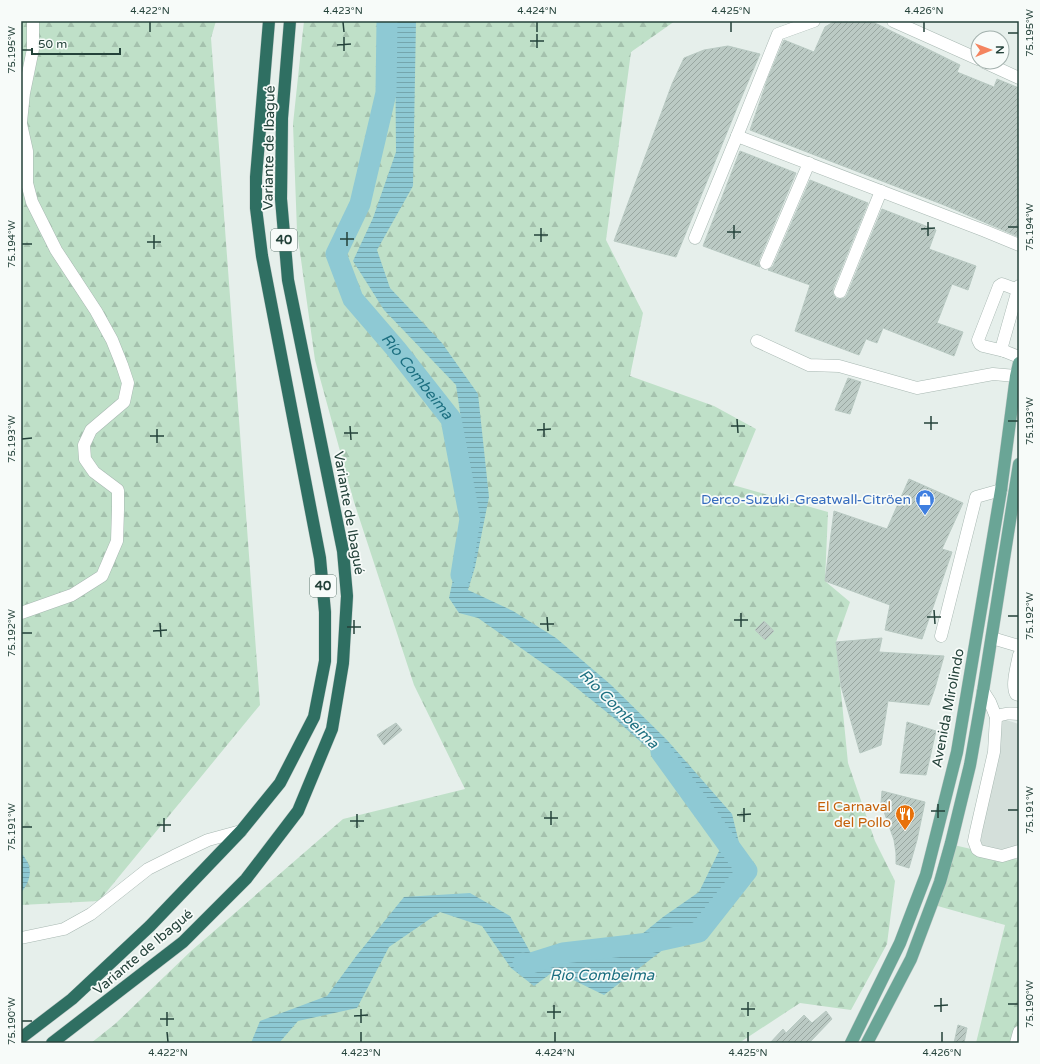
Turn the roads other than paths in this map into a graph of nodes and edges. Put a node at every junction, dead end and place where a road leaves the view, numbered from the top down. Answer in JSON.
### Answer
{"nodes":[{"id":1,"x":33,"y":21,"type":"edge"},
{"id":2,"x":269,"y":21,"type":"edge"},
{"id":3,"x":290,"y":21,"type":"edge"},
{"id":4,"x":814,"y":21,"type":"edge"},
{"id":5,"x":893,"y":21,"type":"edge"},
{"id":6,"x":970,"y":55,"type":"edge"},
{"id":7,"x":1002,"y":70,"type":"edge"},
{"id":8,"x":1019,"y":78,"type":"edge"},
{"id":9,"x":21,"y":123,"type":"edge"},
{"id":10,"x":737,"y":136,"type":"junction"},
{"id":11,"x":809,"y":163,"type":"junction"},
{"id":12,"x":881,"y":191,"type":"junction"},
{"id":13,"x":695,"y":238,"type":"dead end"},
{"id":14,"x":1019,"y":245,"type":"edge"},
{"id":15,"x":766,"y":263,"type":"dead end"},
{"id":16,"x":1018,"y":288,"type":"edge"},
{"id":17,"x":840,"y":292,"type":"dead end"},
{"id":18,"x":757,"y":342,"type":"dead end"},
{"id":19,"x":1004,"y":351,"type":"junction"},
{"id":20,"x":1019,"y":357,"type":"edge"},
{"id":21,"x":1019,"y":363,"type":"edge"},
{"id":22,"x":1016,"y":376,"type":"junction"},
{"id":23,"x":1019,"y":464,"type":"edge"},
{"id":24,"x":1001,"y":490,"type":"junction"},
{"id":25,"x":21,"y":613,"type":"edge"},
{"id":26,"x":941,"y":636,"type":"dead end"},
{"id":27,"x":992,"y":638,"type":"junction"},
{"id":28,"x":1019,"y":646,"type":"edge"},
{"id":29,"x":1019,"y":655,"type":"edge"},
{"id":30,"x":983,"y":690,"type":"junction"},
{"id":31,"x":1019,"y":695,"type":"edge"},
{"id":32,"x":1019,"y":714,"type":"edge"},
{"id":33,"x":996,"y":717,"type":"junction"},
{"id":34,"x":241,"y":831,"type":"junction"},
{"id":35,"x":1019,"y":851,"type":"edge"},
{"id":36,"x":21,"y":938,"type":"edge"},
{"id":37,"x":1019,"y":1032,"type":"edge"},
{"id":38,"x":21,"y":1038,"type":"edge"},
{"id":39,"x":52,"y":1043,"type":"edge"},
{"id":40,"x":851,"y":1043,"type":"edge"},
{"id":41,"x":868,"y":1043,"type":"edge"},
{"id":42,"x":1016,"y":1043,"type":"edge"}],
"edges":[{"from":1,"to":9,"type":"street"},
{"from":2,"to":34,"type":"highway","name":"Variante de Ibagué","number":"40"},
{"from":3,"to":39,"type":"highway","name":"Variante de Ibagué","number":"40"},
{"from":4,"to":10,"type":"street"},
{"from":5,"to":6,"type":"street"},
{"from":7,"to":8,"type":"street"},
{"from":9,"to":25,"type":"street"},
{"from":10,"to":11,"type":"street"},
{"from":10,"to":13,"type":"street"},
{"from":11,"to":12,"type":"street"},
{"from":11,"to":15,"type":"street"},
{"from":12,"to":14,"type":"street"},
{"from":12,"to":17,"type":"street"},
{"from":16,"to":19,"type":"street"},
{"from":16,"to":19,"type":"street"},
{"from":18,"to":22,"type":"street"},
{"from":19,"to":20,"type":"street"},
{"from":21,"to":22,"type":"main road","name":"Avenida Mirolindo"},
{"from":22,"to":24,"type":"main road","name":"Avenida Mirolindo"},
{"from":23,"to":27,"type":"main road"},
{"from":24,"to":26,"type":"street"},
{"from":24,"to":40,"type":"main road","name":"Avenida Mirolindo"},
{"from":27,"to":28,"type":"street"},
{"from":27,"to":30,"type":"main road"},
{"from":29,"to":31,"type":"street"},
{"from":30,"to":33,"type":"street"},
{"from":30,"to":41,"type":"main road"},
{"from":32,"to":33,"type":"street"},
{"from":33,"to":35,"type":"street"},
{"from":34,"to":36,"type":"street"},
{"from":34,"to":38,"type":"highway","name":"Variante de Ibagué","number":"40"},
{"from":37,"to":42,"type":"street"}]}
